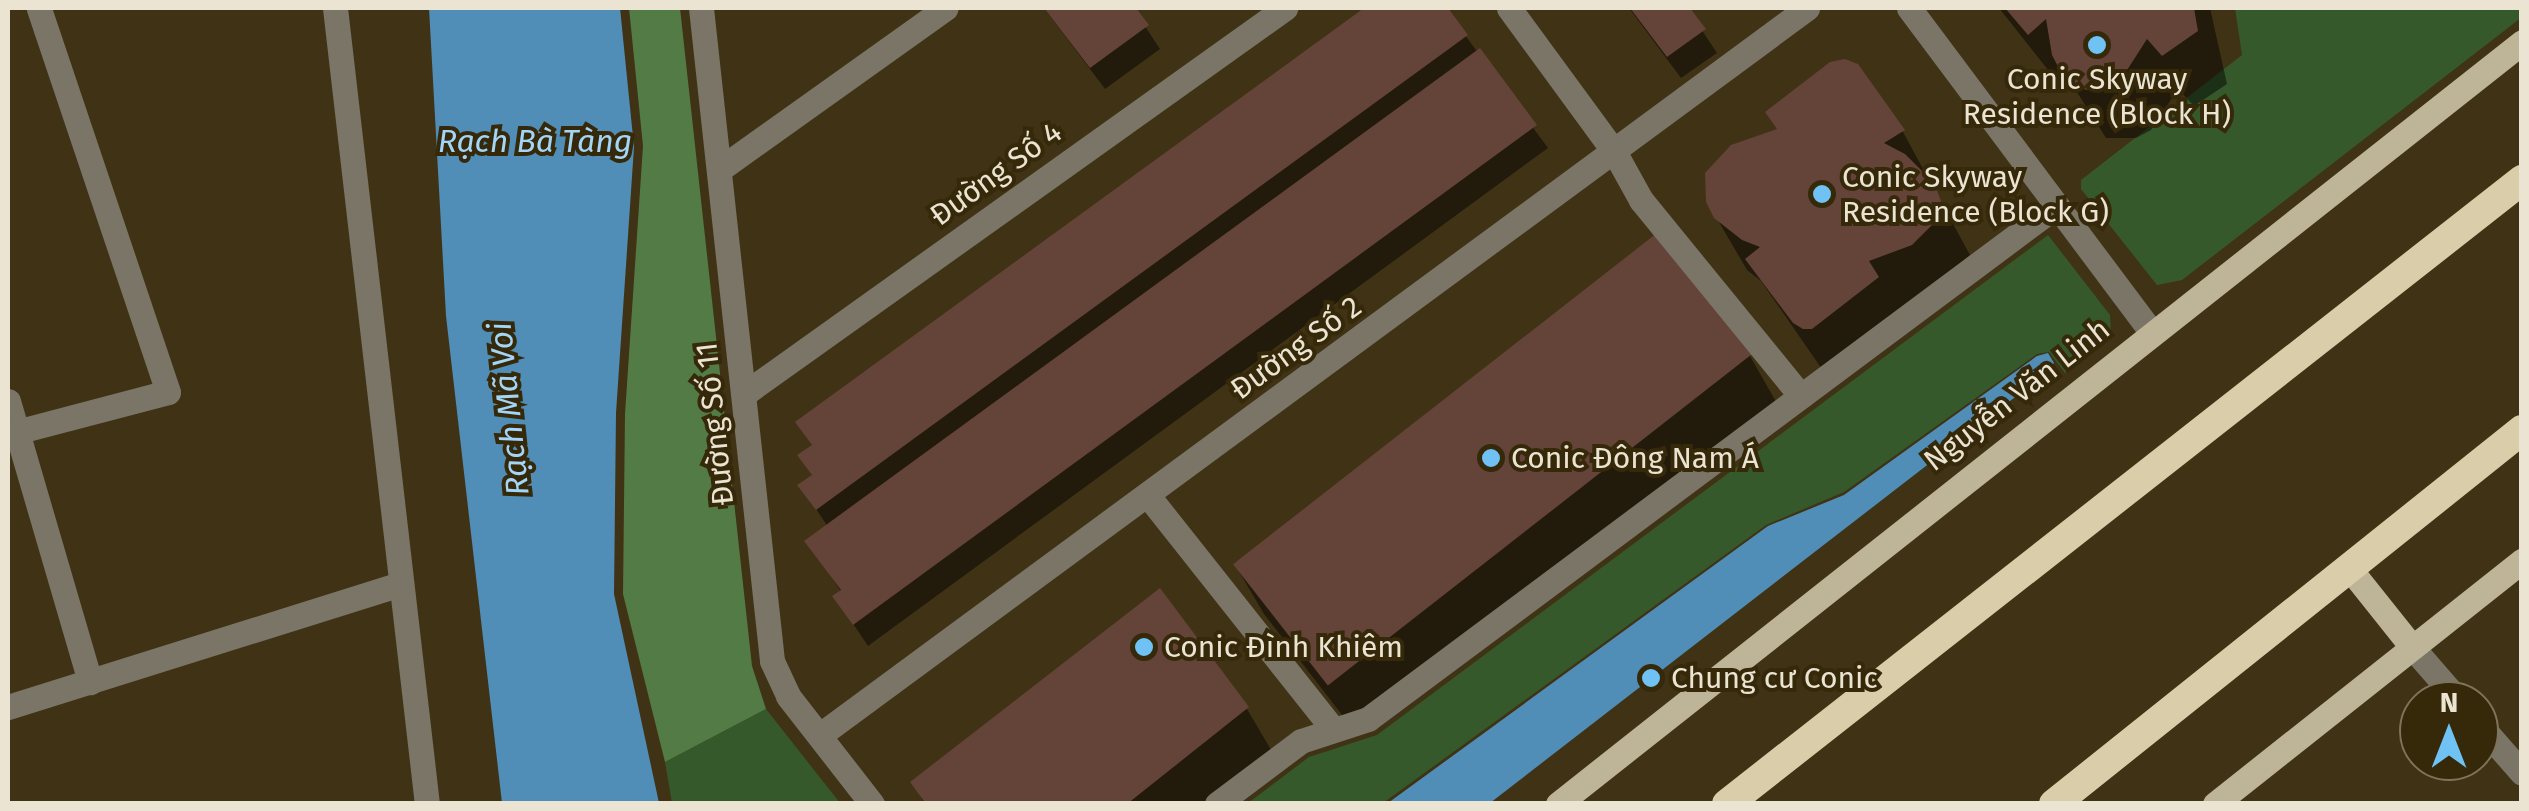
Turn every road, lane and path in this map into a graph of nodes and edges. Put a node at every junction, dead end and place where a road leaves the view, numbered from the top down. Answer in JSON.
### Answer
{"nodes":[{"id":1,"x":39,"y":8,"type":"edge"},
{"id":2,"x":335,"y":8,"type":"edge"},
{"id":3,"x":700,"y":8,"type":"edge"},
{"id":4,"x":946,"y":8,"type":"edge"},
{"id":5,"x":1285,"y":8,"type":"edge"},
{"id":6,"x":1509,"y":8,"type":"edge"},
{"id":7,"x":1808,"y":8,"type":"edge"},
{"id":8,"x":1909,"y":8,"type":"edge"},
{"id":9,"x":917,"y":17,"type":"edge"},
{"id":10,"x":2522,"y":42,"type":"edge"},
{"id":11,"x":1615,"y":153,"type":"junction"},
{"id":12,"x":720,"y":169,"type":"junction"},
{"id":13,"x":2522,"y":180,"type":"edge"},
{"id":14,"x":2056,"y":206,"type":"junction"},
{"id":15,"x":2152,"y":333,"type":"junction"},
{"id":16,"x":744,"y":394,"type":"junction"},
{"id":17,"x":1800,"y":396,"type":"junction"},
{"id":18,"x":8,"y":402,"type":"edge"},
{"id":19,"x":2522,"y":430,"type":"edge"},
{"id":20,"x":16,"y":432,"type":"junction"},
{"id":21,"x":1149,"y":497,"type":"junction"},
{"id":22,"x":2522,"y":560,"type":"edge"},
{"id":23,"x":2349,"y":568,"type":"junction"},
{"id":24,"x":402,"y":584,"type":"junction"},
{"id":25,"x":2412,"y":647,"type":"junction"},
{"id":26,"x":2442,"y":681,"type":"edge"},
{"id":27,"x":90,"y":682,"type":"junction"},
{"id":28,"x":8,"y":708,"type":"edge"},
{"id":29,"x":1333,"y":729,"type":"junction"},
{"id":30,"x":820,"y":736,"type":"junction"},
{"id":31,"x":2499,"y":747,"type":"edge"},
{"id":32,"x":2522,"y":773,"type":"edge"},
{"id":33,"x":427,"y":804,"type":"edge"},
{"id":34,"x":872,"y":804,"type":"edge"},
{"id":35,"x":1217,"y":804,"type":"edge"},
{"id":36,"x":1558,"y":804,"type":"edge"},
{"id":37,"x":1727,"y":804,"type":"edge"},
{"id":38,"x":2054,"y":804,"type":"edge"},
{"id":39,"x":2215,"y":804,"type":"edge"}],
"edges":[{"from":1,"to":20,"type":"street"},
{"from":2,"to":24,"type":"street"},
{"from":3,"to":12,"type":"street","name":"Đường Số 11"},
{"from":4,"to":9,"type":"street"},
{"from":5,"to":16,"type":"street","name":"Đường Số 4"},
{"from":6,"to":11,"type":"street"},
{"from":7,"to":11,"type":"street","name":"Đường Số 2"},
{"from":8,"to":14,"type":"street"},
{"from":9,"to":12,"type":"street"},
{"from":10,"to":15,"type":"main road","name":"Nguyễn Văn Linh"},
{"from":11,"to":17,"type":"street"},
{"from":11,"to":21,"type":"street","name":"Đường Số 2"},
{"from":12,"to":16,"type":"street","name":"Đường Số 11"},
{"from":13,"to":37,"type":"highway"},
{"from":14,"to":15,"type":"street"},
{"from":14,"to":17,"type":"street"},
{"from":15,"to":36,"type":"main road","name":"Nguyễn Văn Linh"},
{"from":16,"to":30,"type":"street","name":"Đường Số 11"},
{"from":17,"to":29,"type":"street"},
{"from":18,"to":20,"type":"street"},
{"from":19,"to":23,"type":"highway"},
{"from":20,"to":27,"type":"street"},
{"from":21,"to":29,"type":"street"},
{"from":21,"to":30,"type":"street","name":"Đường Số 2"},
{"from":22,"to":25,"type":"main road"},
{"from":23,"to":25,"type":"main road"},
{"from":23,"to":38,"type":"highway"},
{"from":24,"to":27,"type":"street"},
{"from":24,"to":33,"type":"street"},
{"from":25,"to":26,"type":"street"},
{"from":25,"to":39,"type":"main road"},
{"from":27,"to":28,"type":"street"},
{"from":29,"to":35,"type":"street"},
{"from":30,"to":34,"type":"street","name":"Đường Số 11"},
{"from":31,"to":32,"type":"street"}]}
